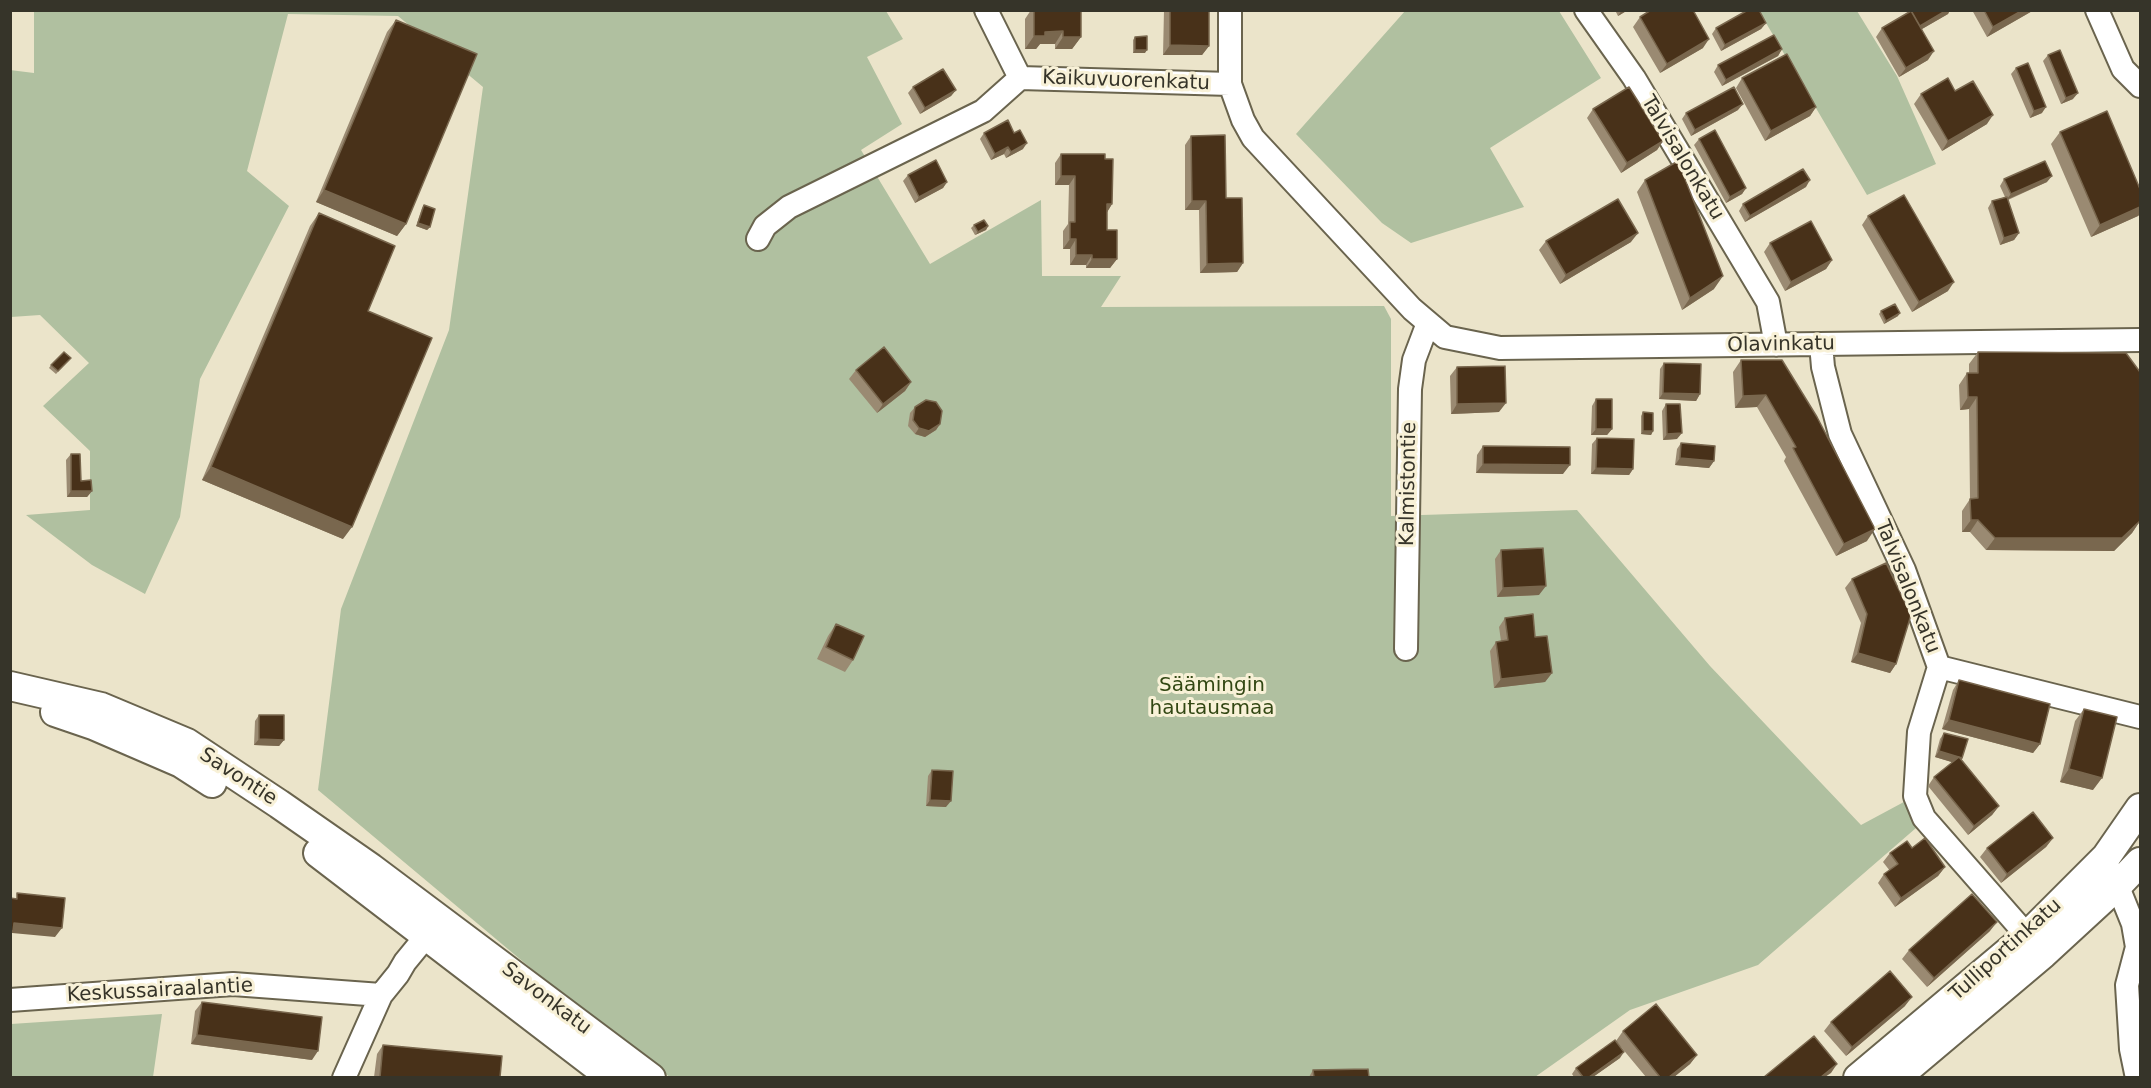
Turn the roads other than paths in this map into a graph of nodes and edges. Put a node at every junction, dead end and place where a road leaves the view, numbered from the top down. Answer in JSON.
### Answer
{"nodes":[{"id":1,"x":986,"y":10,"type":"edge"},
{"id":2,"x":1230,"y":10,"type":"edge"},
{"id":3,"x":1587,"y":10,"type":"edge"},
{"id":4,"x":2097,"y":10,"type":"edge"},
{"id":5,"x":1020,"y":78,"type":"junction"},
{"id":6,"x":1230,"y":84,"type":"junction"},
{"id":7,"x":2140,"y":86,"type":"edge"},
{"id":8,"x":758,"y":239,"type":"dead end"},
{"id":9,"x":1428,"y":323,"type":"junction"},
{"id":10,"x":2140,"y":340,"type":"edge"},
{"id":11,"x":1821,"y":344,"type":"junction"},
{"id":12,"x":1776,"y":345,"type":"junction"},
{"id":13,"x":1406,"y":649,"type":"dead end"},
{"id":14,"x":1939,"y":668,"type":"junction"},
{"id":15,"x":10,"y":686,"type":"edge"},
{"id":16,"x":10,"y":697,"type":"edge"},
{"id":17,"x":2140,"y":717,"type":"edge"},
{"id":18,"x":2140,"y":808,"type":"edge"},
{"id":19,"x":2106,"y":856,"type":"junction"},
{"id":20,"x":2140,"y":862,"type":"edge"},
{"id":21,"x":2118,"y":885,"type":"junction"},
{"id":22,"x":434,"y":929,"type":"junction"},
{"id":23,"x":2035,"y":945,"type":"junction"},
{"id":24,"x":381,"y":995,"type":"junction"},
{"id":25,"x":10,"y":1000,"type":"edge"},
{"id":26,"x":344,"y":1077,"type":"edge"},
{"id":27,"x":612,"y":1077,"type":"edge"},
{"id":28,"x":651,"y":1077,"type":"edge"},
{"id":29,"x":1858,"y":1077,"type":"edge"},
{"id":30,"x":1896,"y":1077,"type":"edge"},
{"id":31,"x":2137,"y":1077,"type":"edge"}],
"edges":[{"from":1,"to":5,"type":"street"},
{"from":2,"to":6,"type":"street"},
{"from":3,"to":12,"type":"street","name":"Talvisalonkatu"},
{"from":4,"to":7,"type":"street"},
{"from":5,"to":6,"type":"street","name":"Kaikuvuorenkatu"},
{"from":5,"to":8,"type":"street","name":"Kaikuvuorenkatu"},
{"from":6,"to":9,"type":"street","name":"Kaikuvuorenkatu"},
{"from":9,"to":12,"type":"street","name":"Olavinkatu"},
{"from":9,"to":13,"type":"street","name":"Kalmistontie"},
{"from":10,"to":11,"type":"street","name":"Olavinkatu"},
{"from":11,"to":12,"type":"street","name":"Olavinkatu"},
{"from":11,"to":14,"type":"street","name":"Talvisalonkatu"},
{"from":14,"to":17,"type":"street","name":"Talvisalonkatu"},
{"from":14,"to":23,"type":"street"},
{"from":15,"to":22,"type":"main road","name":"Savontie"},
{"from":16,"to":22,"type":"main road","name":"Savontie"},
{"from":18,"to":19,"type":"main road","name":"Tulliportinkatu"},
{"from":19,"to":21,"type":"street"},
{"from":19,"to":23,"type":"main road","name":"Tulliportinkatu"},
{"from":20,"to":21,"type":"main road","name":"Tulliportinkatu"},
{"from":21,"to":23,"type":"main road","name":"Tulliportinkatu"},
{"from":21,"to":31,"type":"street"},
{"from":22,"to":24,"type":"street"},
{"from":22,"to":27,"type":"main road","name":"Savonkatu"},
{"from":22,"to":28,"type":"main road","name":"Savonkatu"},
{"from":23,"to":29,"type":"main road","name":"Tulliportinkatu"},
{"from":23,"to":30,"type":"main road","name":"Tulliportinkatu"},
{"from":24,"to":25,"type":"street","name":"Keskussairaalantie"},
{"from":24,"to":26,"type":"street"}]}
